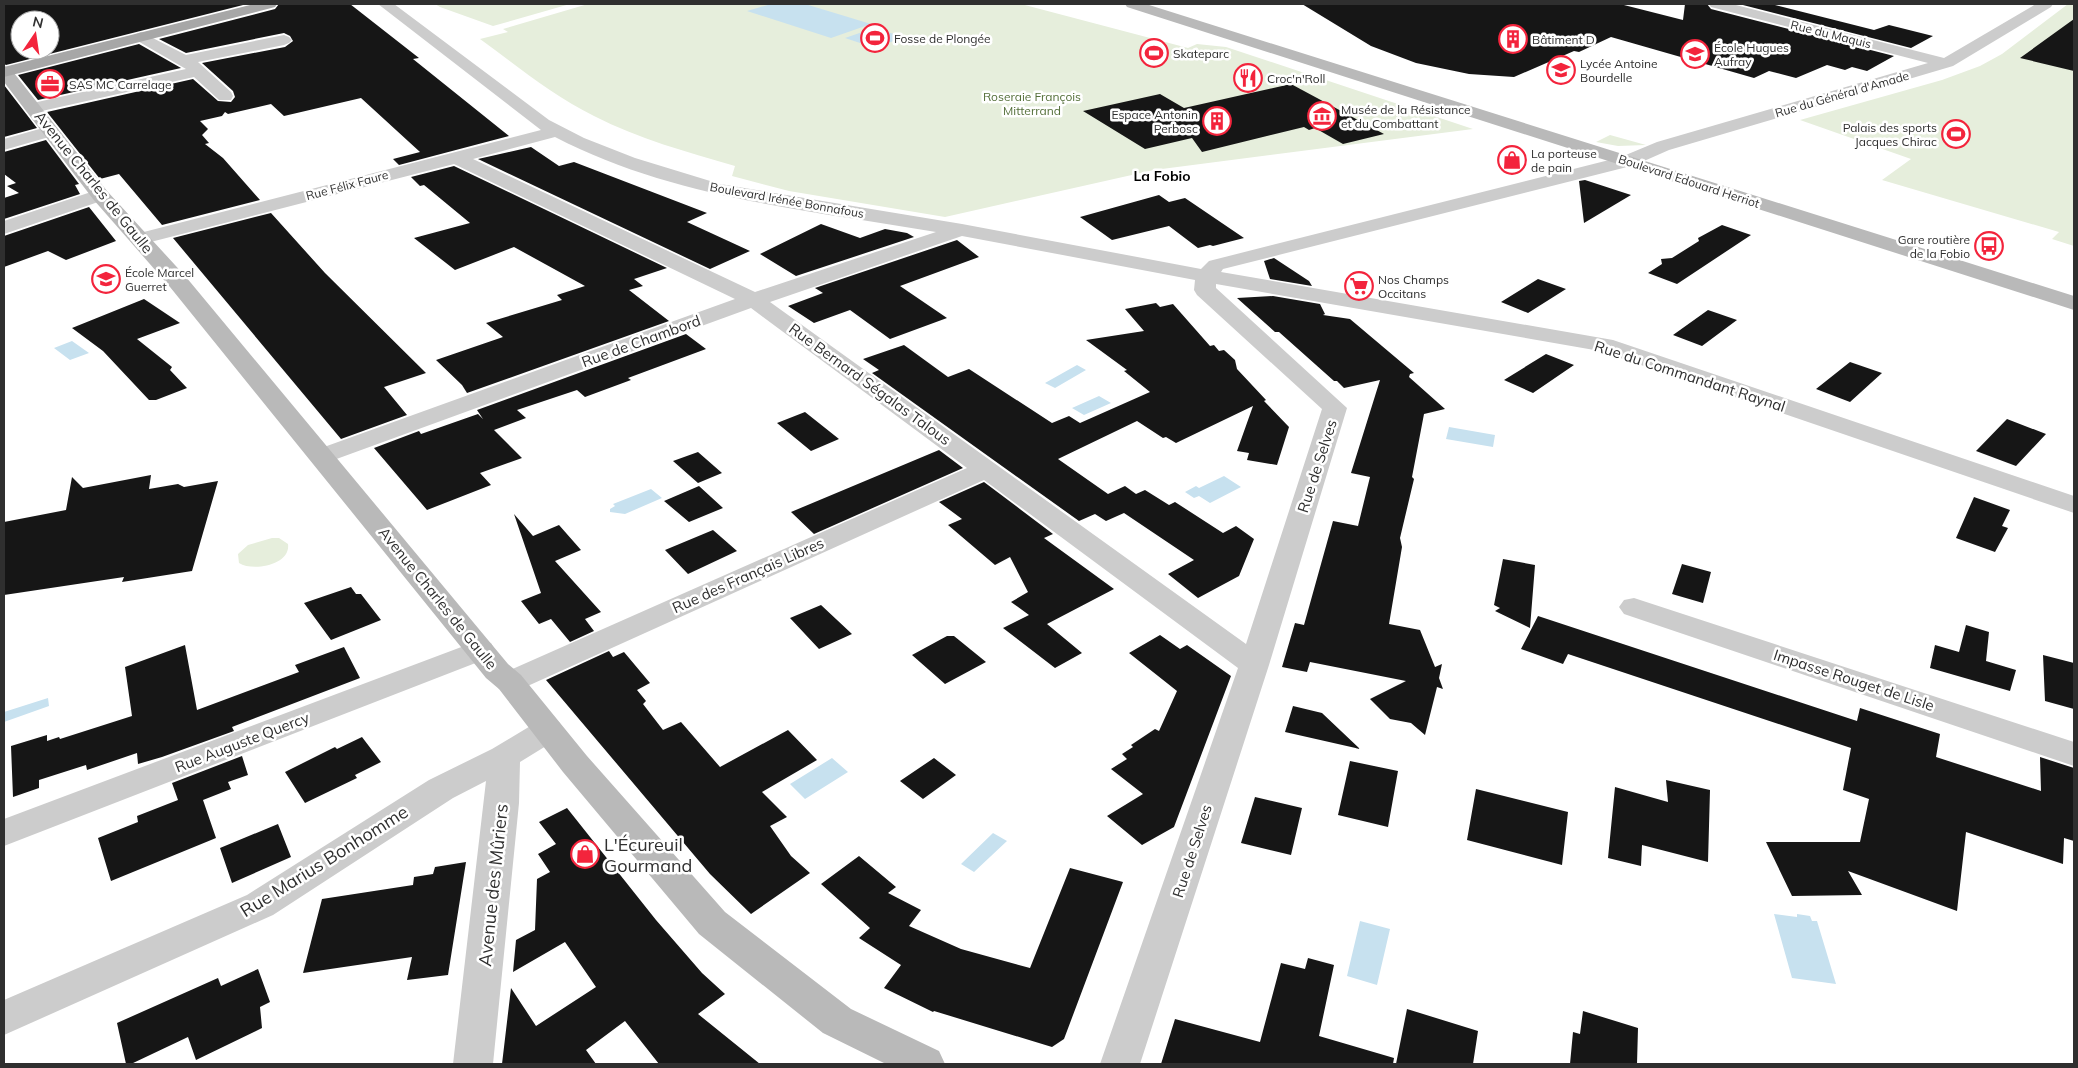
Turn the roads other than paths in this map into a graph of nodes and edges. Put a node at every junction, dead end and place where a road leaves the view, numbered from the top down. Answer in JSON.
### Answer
{"nodes":[{"id":1,"x":226,"y":4,"type":"edge"},
{"id":2,"x":270,"y":4,"type":"edge"},
{"id":3,"x":385,"y":4,"type":"edge"},
{"id":4,"x":1132,"y":4,"type":"edge"},
{"id":5,"x":1716,"y":4,"type":"edge"},
{"id":6,"x":2046,"y":4,"type":"edge"},
{"id":7,"x":141,"y":37,"type":"junction"},
{"id":8,"x":284,"y":40,"type":"dead end"},
{"id":9,"x":60,"y":46,"type":"edge"},
{"id":10,"x":23,"y":60,"type":"edge"},
{"id":11,"x":1946,"y":64,"type":"junction"},
{"id":12,"x":191,"y":68,"type":"junction"},
{"id":13,"x":4,"y":69,"type":"edge"},
{"id":14,"x":225,"y":96,"type":"dead end"},
{"id":15,"x":33,"y":108,"type":"junction"},
{"id":16,"x":50,"y":131,"type":"junction"},
{"id":17,"x":555,"y":132,"type":"junction"},
{"id":18,"x":4,"y":145,"type":"edge"},
{"id":19,"x":455,"y":157,"type":"junction"},
{"id":20,"x":1628,"y":161,"type":"junction"},
{"id":21,"x":100,"y":195,"type":"junction"},
{"id":22,"x":4,"y":228,"type":"edge"},
{"id":23,"x":962,"y":230,"type":"junction"},
{"id":24,"x":139,"y":239,"type":"junction"},
{"id":25,"x":1206,"y":276,"type":"junction"},
{"id":26,"x":754,"y":300,"type":"junction"},
{"id":27,"x":2074,"y":303,"type":"edge"},
{"id":28,"x":322,"y":456,"type":"junction"},
{"id":29,"x":987,"y":469,"type":"junction"},
{"id":30,"x":2074,"y":504,"type":"edge"},
{"id":31,"x":1634,"y":607,"type":"dead end"},
{"id":32,"x":480,"y":650,"type":"junction"},
{"id":33,"x":1254,"y":665,"type":"junction"},
{"id":34,"x":510,"y":682,"type":"junction"},
{"id":35,"x":548,"y":730,"type":"junction"},
{"id":36,"x":2074,"y":754,"type":"edge"},
{"id":37,"x":504,"y":758,"type":"junction"},
{"id":38,"x":4,"y":833,"type":"edge"},
{"id":39,"x":4,"y":1018,"type":"edge"},
{"id":40,"x":473,"y":1064,"type":"edge"},
{"id":41,"x":925,"y":1064,"type":"edge"},
{"id":42,"x":1120,"y":1064,"type":"edge"}],
"edges":[{"from":1,"to":9,"type":"main road"},
{"from":2,"to":7,"type":"main road"},
{"from":3,"to":17,"type":"street","name":"Boulevard Irénée Bonnafous"},
{"from":4,"to":20,"type":"street","name":"Boulevard Edouard Herriot"},
{"from":5,"to":11,"type":"street","name":"Rue du Maquis"},
{"from":6,"to":11,"type":"street","name":"Rue du Général d'Amade"},
{"from":7,"to":12,"type":"street"},
{"from":7,"to":13,"type":"main road"},
{"from":8,"to":12,"type":"street"},
{"from":10,"to":13,"type":"main road"},
{"from":11,"to":20,"type":"street","name":"Rue du Général d'Amade"},
{"from":12,"to":14,"type":"street"},
{"from":12,"to":15,"type":"street"},
{"from":13,"to":15,"type":"street","name":"Avenue Charles de Gaulle"},
{"from":15,"to":16,"type":"street","name":"Avenue Charles de Gaulle"},
{"from":16,"to":18,"type":"street"},
{"from":16,"to":21,"type":"street","name":"Avenue Charles de Gaulle"},
{"from":17,"to":19,"type":"street","name":"Rue Félix Faure"},
{"from":17,"to":23,"type":"street","name":"Boulevard Irénée Bonnafous"},
{"from":19,"to":24,"type":"street","name":"Rue Félix Faure"},
{"from":19,"to":26,"type":"street","name":"Rue Bernard Ségalas Talous"},
{"from":20,"to":25,"type":"street"},
{"from":20,"to":27,"type":"street","name":"Boulevard Edouard Herriot"},
{"from":21,"to":22,"type":"street"},
{"from":21,"to":24,"type":"street","name":"Avenue Charles de Gaulle"},
{"from":23,"to":25,"type":"street","name":"Boulevard Irénée Bonnafous"},
{"from":23,"to":26,"type":"street","name":"Rue de Chambord"},
{"from":24,"to":28,"type":"street","name":"Avenue Charles de Gaulle"},
{"from":25,"to":30,"type":"street","name":"Rue du Commandant Raynal"},
{"from":25,"to":33,"type":"street","name":"Rue de Selves"},
{"from":26,"to":28,"type":"street","name":"Rue de Chambord"},
{"from":26,"to":29,"type":"street","name":"Rue Bernard Ségalas Talous"},
{"from":28,"to":32,"type":"street","name":"Avenue Charles de Gaulle"},
{"from":29,"to":33,"type":"street","name":"Rue Bernard Ségalas Talous"},
{"from":29,"to":34,"type":"street","name":"Rue des Français Libres"},
{"from":31,"to":36,"type":"street","name":"Impasse Rouget de Lisle"},
{"from":32,"to":34,"type":"street","name":"Avenue Charles de Gaulle"},
{"from":32,"to":38,"type":"street","name":"Rue Auguste Quercy"},
{"from":33,"to":42,"type":"street","name":"Rue de Selves"},
{"from":34,"to":35,"type":"street","name":"Avenue Charles de Gaulle"},
{"from":35,"to":37,"type":"street"},
{"from":35,"to":41,"type":"street","name":"Avenue Charles de Gaulle"},
{"from":37,"to":39,"type":"street","name":"Rue Marius Bonhomme"},
{"from":37,"to":40,"type":"street","name":"Avenue des Mûriers"}]}
